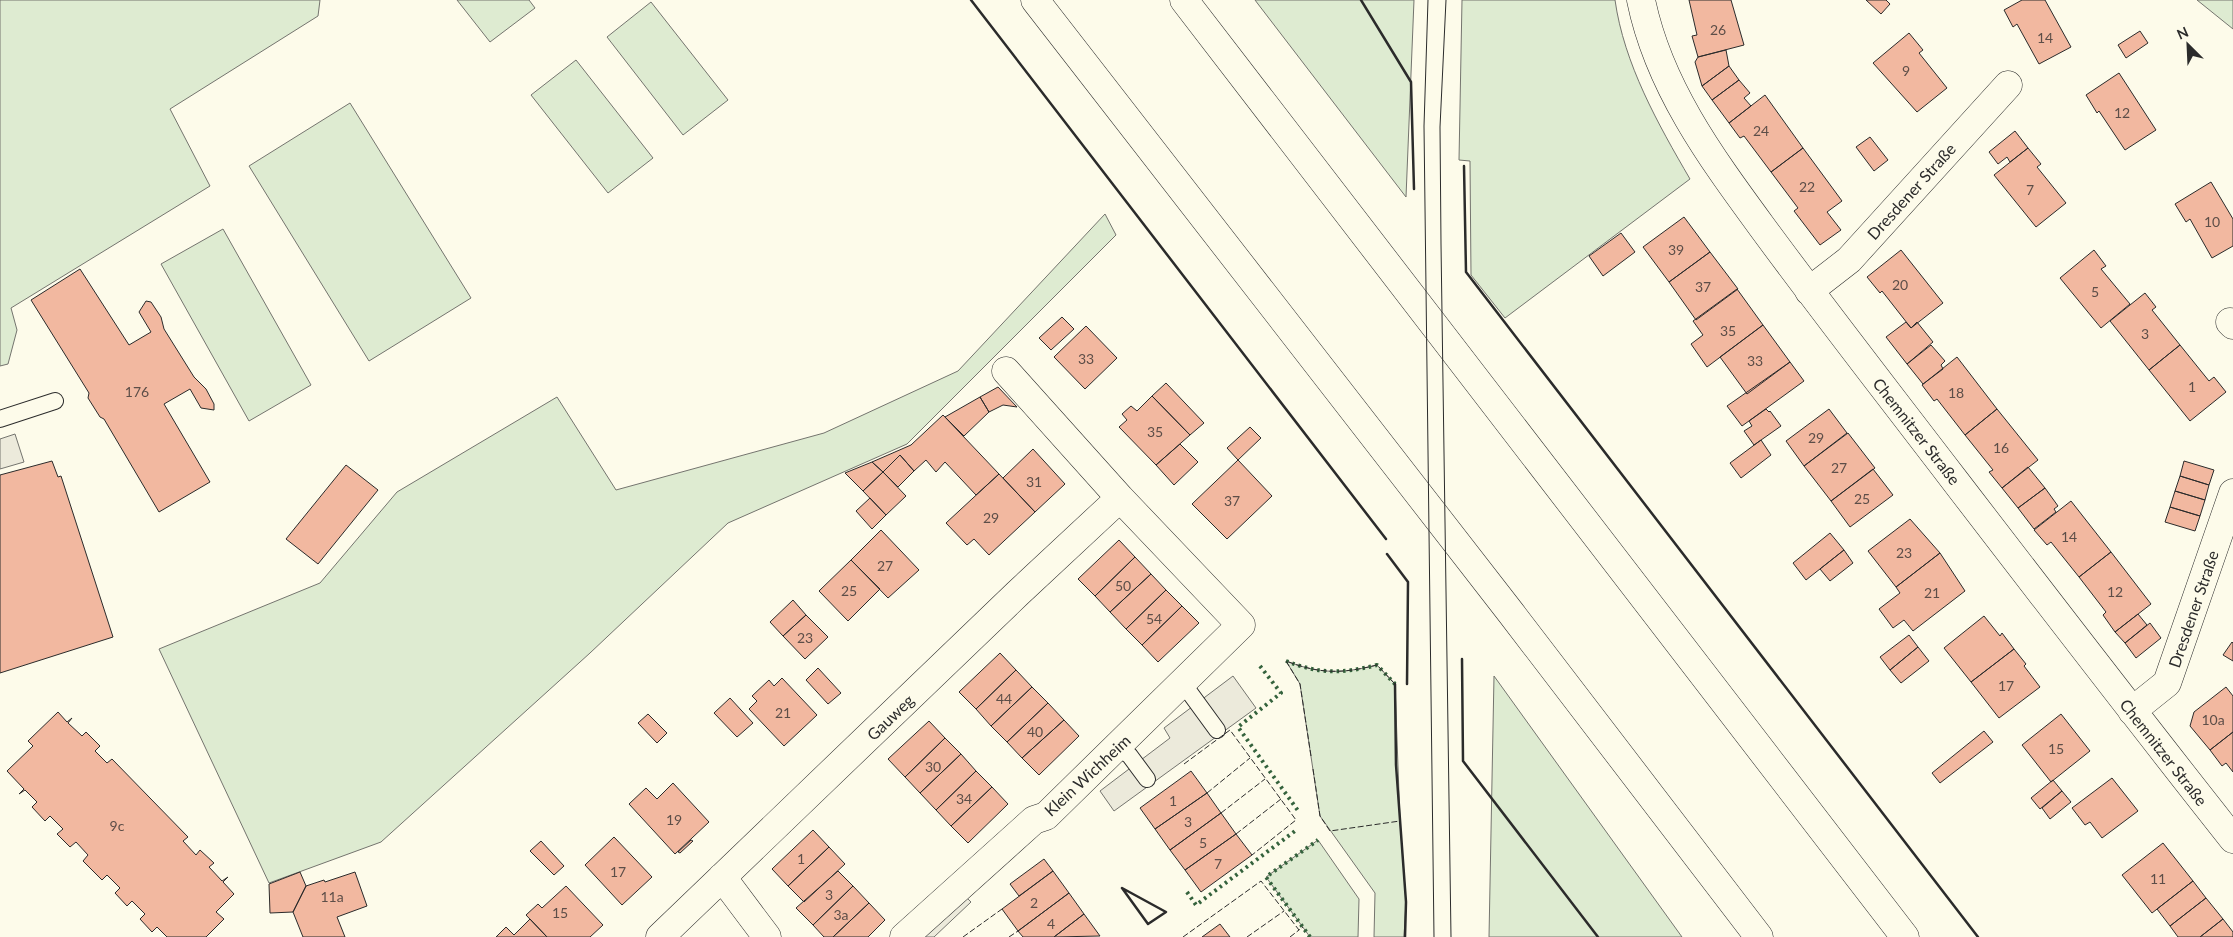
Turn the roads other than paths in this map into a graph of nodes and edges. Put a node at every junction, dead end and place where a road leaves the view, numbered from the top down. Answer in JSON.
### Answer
{"nodes":[{"id":1,"x":1034,"y":0,"type":"edge"},
{"id":2,"x":1184,"y":0,"type":"edge"},
{"id":3,"x":1642,"y":0,"type":"edge"},
{"id":4,"x":2008,"y":85,"type":"dead end"},
{"id":5,"x":1809,"y":291,"type":"junction"},
{"id":6,"x":1006,"y":371,"type":"dead end"},
{"id":7,"x":55,"y":401,"type":"dead end"},
{"id":8,"x":0,"y":419,"type":"edge"},
{"id":9,"x":2233,"y":493,"type":"edge"},
{"id":10,"x":1120,"y":498,"type":"junction"},
{"id":11,"x":1181,"y":684,"type":"junction"},
{"id":12,"x":2132,"y":711,"type":"junction"},
{"id":13,"x":1217,"y":730,"type":"dead end"},
{"id":14,"x":1118,"y":746,"type":"junction"},
{"id":15,"x":1147,"y":779,"type":"dead end"},
{"id":16,"x":2233,"y":838,"type":"edge"},
{"id":17,"x":722,"y":877,"type":"junction"},
{"id":18,"x":660,"y":937,"type":"edge"},
{"id":19,"x":767,"y":937,"type":"edge"},
{"id":20,"x":904,"y":937,"type":"edge"},
{"id":21,"x":1759,"y":937,"type":"edge"},
{"id":22,"x":1905,"y":937,"type":"edge"}],
"edges":[{"from":1,"to":21,"type":"main road"},
{"from":2,"to":22,"type":"main road"},
{"from":3,"to":5,"type":"main road","name":"Chemnitzer Straße"},
{"from":4,"to":5,"type":"main road","name":"Dresdener Straße"},
{"from":5,"to":12,"type":"main road","name":"Chemnitzer Straße"},
{"from":6,"to":10,"type":"main road"},
{"from":7,"to":8,"type":"lane"},
{"from":9,"to":12,"type":"main road","name":"Dresdener Straße"},
{"from":10,"to":11,"type":"main road","name":"Klein Wichheim"},
{"from":10,"to":17,"type":"main road","name":"Gauweg"},
{"from":11,"to":13,"type":"lane"},
{"from":11,"to":14,"type":"main road","name":"Klein Wichheim"},
{"from":12,"to":16,"type":"main road","name":"Chemnitzer Straße"},
{"from":14,"to":15,"type":"lane"},
{"from":14,"to":20,"type":"main road","name":"Klein Wichheim"},
{"from":17,"to":18,"type":"main road","name":"Gauweg"},
{"from":17,"to":19,"type":"main road"}]}
